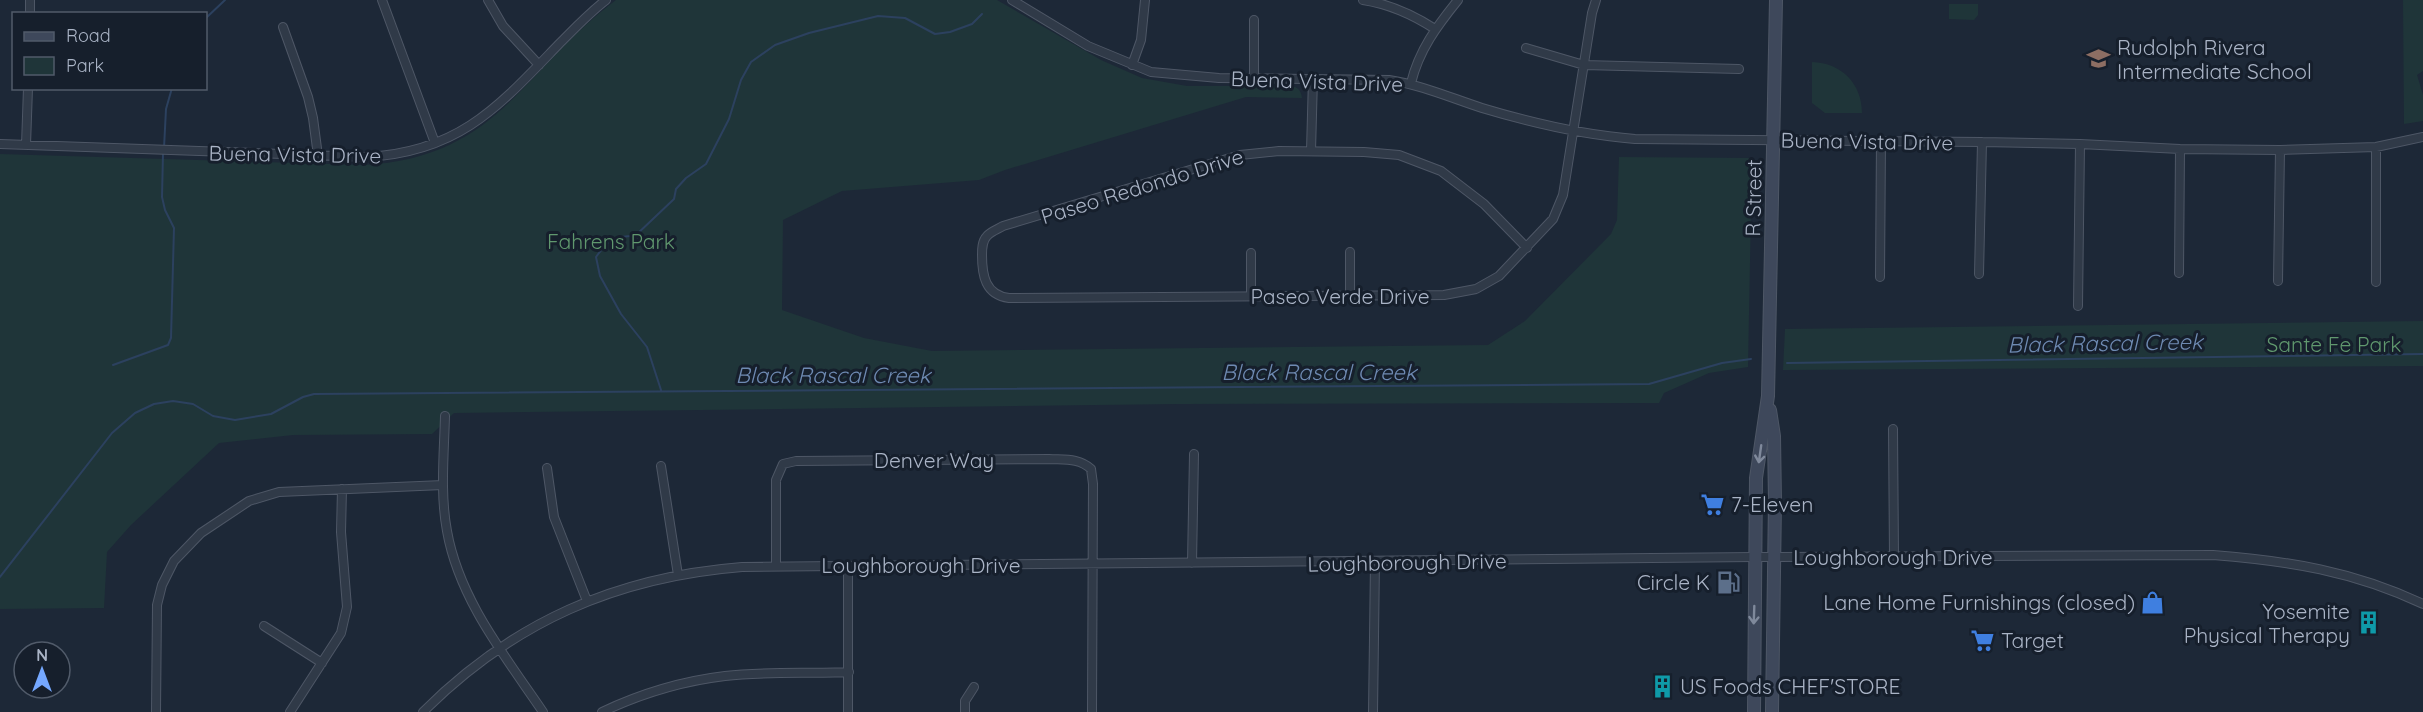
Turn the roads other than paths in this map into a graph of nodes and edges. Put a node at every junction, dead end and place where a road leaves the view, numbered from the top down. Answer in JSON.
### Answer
{"nodes":[{"id":1,"x":382,"y":0,"type":"edge"},
{"id":2,"x":488,"y":0,"type":"edge"},
{"id":3,"x":606,"y":0,"type":"edge"},
{"id":4,"x":1012,"y":0,"type":"edge"},
{"id":5,"x":1146,"y":0,"type":"edge"},
{"id":6,"x":1363,"y":0,"type":"edge"},
{"id":7,"x":1458,"y":0,"type":"edge"},
{"id":8,"x":1596,"y":0,"type":"edge"},
{"id":9,"x":1776,"y":0,"type":"edge"},
{"id":10,"x":1254,"y":20,"type":"dead end"},
{"id":11,"x":283,"y":27,"type":"dead end"},
{"id":12,"x":1435,"y":29,"type":"junction"},
{"id":13,"x":1526,"y":48,"type":"dead end"},
{"id":14,"x":539,"y":65,"type":"junction"},
{"id":15,"x":1132,"y":65,"type":"junction"},
{"id":16,"x":1584,"y":66,"type":"junction"},
{"id":17,"x":1739,"y":69,"type":"dead end"},
{"id":18,"x":1254,"y":78,"type":"junction"},
{"id":19,"x":1313,"y":78,"type":"junction"},
{"id":20,"x":1411,"y":83,"type":"junction"},
{"id":21,"x":28,"y":90,"type":"edge"},
{"id":22,"x":1574,"y":132,"type":"junction"},
{"id":23,"x":2423,"y":137,"type":"edge"},
{"id":24,"x":1774,"y":140,"type":"junction"},
{"id":25,"x":1881,"y":140,"type":"junction"},
{"id":26,"x":1982,"y":142,"type":"junction"},
{"id":27,"x":435,"y":143,"type":"junction"},
{"id":28,"x":0,"y":144,"type":"edge"},
{"id":29,"x":2080,"y":144,"type":"junction"},
{"id":30,"x":26,"y":146,"type":"junction"},
{"id":31,"x":2376,"y":147,"type":"junction"},
{"id":32,"x":2180,"y":150,"type":"junction"},
{"id":33,"x":2280,"y":150,"type":"junction"},
{"id":34,"x":1311,"y":151,"type":"junction"},
{"id":35,"x":318,"y":156,"type":"junction"},
{"id":36,"x":1527,"y":248,"type":"junction"},
{"id":37,"x":1350,"y":252,"type":"dead end"},
{"id":38,"x":1251,"y":253,"type":"dead end"},
{"id":39,"x":2179,"y":273,"type":"dead end"},
{"id":40,"x":1979,"y":274,"type":"dead end"},
{"id":41,"x":1880,"y":277,"type":"dead end"},
{"id":42,"x":2278,"y":281,"type":"dead end"},
{"id":43,"x":2376,"y":282,"type":"dead end"},
{"id":44,"x":1350,"y":295,"type":"junction"},
{"id":45,"x":1251,"y":296,"type":"junction"},
{"id":46,"x":1009,"y":298,"type":"joint"},
{"id":47,"x":2078,"y":306,"type":"dead end"},
{"id":48,"x":1768,"y":396,"type":"junction"},
{"id":49,"x":445,"y":416,"type":"dead end"},
{"id":50,"x":1893,"y":429,"type":"dead end"},
{"id":51,"x":1194,"y":454,"type":"dead end"},
{"id":52,"x":661,"y":466,"type":"dead end"},
{"id":53,"x":548,"y":468,"type":"dead end"},
{"id":54,"x":443,"y":485,"type":"junction"},
{"id":55,"x":342,"y":489,"type":"junction"},
{"id":56,"x":1755,"y":557,"type":"junction"},
{"id":57,"x":1775,"y":557,"type":"junction"},
{"id":58,"x":1894,"y":557,"type":"junction"},
{"id":59,"x":1375,"y":562,"type":"junction"},
{"id":60,"x":1094,"y":564,"type":"junction"},
{"id":61,"x":1192,"y":564,"type":"junction"},
{"id":62,"x":848,"y":566,"type":"junction"},
{"id":63,"x":776,"y":567,"type":"junction"},
{"id":64,"x":678,"y":575,"type":"junction"},
{"id":65,"x":587,"y":601,"type":"junction"},
{"id":66,"x":2423,"y":604,"type":"edge"},
{"id":67,"x":264,"y":626,"type":"dead end"},
{"id":68,"x":499,"y":648,"type":"junction"},
{"id":69,"x":322,"y":663,"type":"junction"},
{"id":70,"x":849,"y":672,"type":"junction"},
{"id":71,"x":974,"y":687,"type":"dead end"},
{"id":72,"x":1755,"y":709,"type":"edge"},
{"id":73,"x":156,"y":712,"type":"edge"},
{"id":74,"x":290,"y":712,"type":"edge"},
{"id":75,"x":423,"y":712,"type":"edge"},
{"id":76,"x":543,"y":712,"type":"edge"},
{"id":77,"x":602,"y":712,"type":"edge"},
{"id":78,"x":848,"y":712,"type":"edge"},
{"id":79,"x":965,"y":712,"type":"edge"},
{"id":80,"x":1092,"y":712,"type":"edge"},
{"id":81,"x":1372,"y":712,"type":"edge"},
{"id":82,"x":1772,"y":712,"type":"edge"}],
"edges":[{"from":1,"to":27,"type":"street"},
{"from":2,"to":14,"type":"street"},
{"from":3,"to":14,"type":"street","name":"Buena Vista Drive"},
{"from":4,"to":15,"type":"street","name":"Buena Vista Drive"},
{"from":5,"to":15,"type":"street"},
{"from":6,"to":12,"type":"street"},
{"from":7,"to":12,"type":"street"},
{"from":8,"to":16,"type":"street","name":"Paseo Verde Drive"},
{"from":9,"to":24,"type":"street","name":"R Street"},
{"from":10,"to":18,"type":"street"},
{"from":11,"to":35,"type":"street"},
{"from":12,"to":20,"type":"street"},
{"from":13,"to":16,"type":"street"},
{"from":14,"to":27,"type":"street","name":"Buena Vista Drive"},
{"from":15,"to":18,"type":"street","name":"Buena Vista Drive"},
{"from":16,"to":17,"type":"street"},
{"from":16,"to":22,"type":"street","name":"Paseo Verde Drive"},
{"from":18,"to":19,"type":"street","name":"Buena Vista Drive"},
{"from":19,"to":20,"type":"street","name":"Buena Vista Drive"},
{"from":19,"to":34,"type":"street"},
{"from":20,"to":22,"type":"street","name":"Buena Vista Drive"},
{"from":21,"to":30,"type":"street"},
{"from":22,"to":24,"type":"street","name":"Buena Vista Drive"},
{"from":22,"to":36,"type":"street","name":"Paseo Verde Drive"},
{"from":23,"to":31,"type":"street","name":"Buena Vista Drive"},
{"from":24,"to":25,"type":"street","name":"Buena Vista Drive"},
{"from":24,"to":48,"type":"street","name":"R Street"},
{"from":25,"to":26,"type":"street","name":"Buena Vista Drive"},
{"from":25,"to":41,"type":"street"},
{"from":26,"to":29,"type":"street","name":"Buena Vista Drive"},
{"from":26,"to":40,"type":"street"},
{"from":27,"to":35,"type":"street","name":"Buena Vista Drive"},
{"from":28,"to":30,"type":"street","name":"Buena Vista Drive"},
{"from":29,"to":32,"type":"street","name":"Buena Vista Drive"},
{"from":29,"to":47,"type":"street"},
{"from":30,"to":35,"type":"street","name":"Buena Vista Drive"},
{"from":31,"to":33,"type":"street","name":"Buena Vista Drive"},
{"from":31,"to":43,"type":"street"},
{"from":32,"to":33,"type":"street","name":"Buena Vista Drive"},
{"from":32,"to":39,"type":"street"},
{"from":33,"to":42,"type":"street"},
{"from":34,"to":36,"type":"street","name":"Paseo Redondo Drive"},
{"from":34,"to":46,"type":"street","name":"Paseo Redondo Drive"},
{"from":36,"to":44,"type":"street","name":"Paseo Verde Drive"},
{"from":37,"to":44,"type":"street"},
{"from":38,"to":45,"type":"street"},
{"from":44,"to":45,"type":"street","name":"Paseo Verde Drive"},
{"from":45,"to":46,"type":"street","name":"Paseo Verde Drive"},
{"from":48,"to":56,"type":"street","name":"R Street","one_way":true},
{"from":48,"to":57,"type":"street","name":"R Street"},
{"from":49,"to":54,"type":"street"},
{"from":50,"to":58,"type":"street"},
{"from":51,"to":61,"type":"street"},
{"from":52,"to":64,"type":"street"},
{"from":53,"to":65,"type":"street"},
{"from":54,"to":55,"type":"street"},
{"from":54,"to":68,"type":"street"},
{"from":55,"to":69,"type":"street"},
{"from":55,"to":73,"type":"street"},
{"from":56,"to":57,"type":"street","name":"Loughborough Drive"},
{"from":56,"to":59,"type":"street","name":"Loughborough Drive"},
{"from":56,"to":72,"type":"street","name":"R Street","one_way":true},
{"from":57,"to":58,"type":"street","name":"Loughborough Drive"},
{"from":57,"to":82,"type":"street","name":"R Street"},
{"from":58,"to":66,"type":"street","name":"Loughborough Drive"},
{"from":59,"to":61,"type":"street","name":"Loughborough Drive"},
{"from":59,"to":81,"type":"street"},
{"from":60,"to":61,"type":"street","name":"Loughborough Drive"},
{"from":60,"to":62,"type":"street","name":"Loughborough Drive"},
{"from":60,"to":63,"type":"street","name":"Denver Way"},
{"from":60,"to":80,"type":"street"},
{"from":62,"to":63,"type":"street","name":"Loughborough Drive"},
{"from":62,"to":70,"type":"street"},
{"from":63,"to":64,"type":"street","name":"Loughborough Drive"},
{"from":64,"to":65,"type":"street","name":"Loughborough Drive"},
{"from":65,"to":68,"type":"street","name":"Loughborough Drive"},
{"from":67,"to":69,"type":"street"},
{"from":68,"to":75,"type":"street","name":"Loughborough Drive"},
{"from":68,"to":76,"type":"street"},
{"from":69,"to":74,"type":"street"},
{"from":70,"to":77,"type":"street"},
{"from":70,"to":78,"type":"street"},
{"from":71,"to":79,"type":"street"}]}
